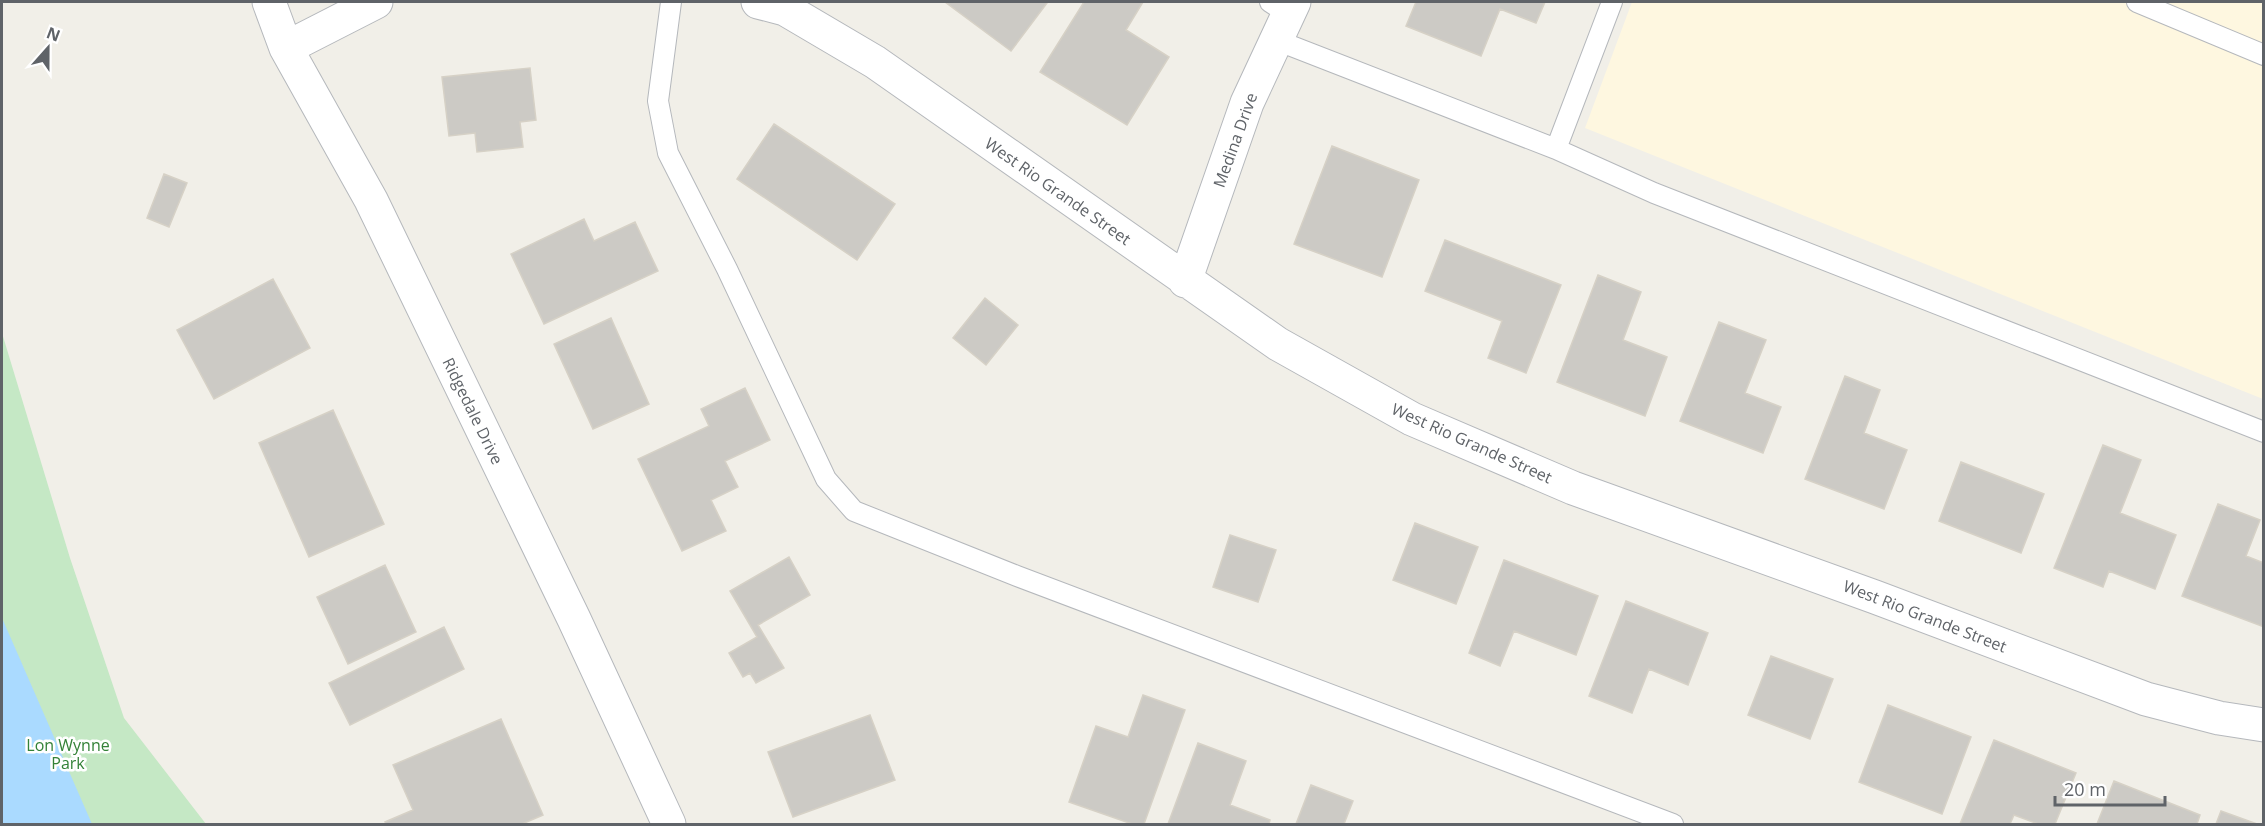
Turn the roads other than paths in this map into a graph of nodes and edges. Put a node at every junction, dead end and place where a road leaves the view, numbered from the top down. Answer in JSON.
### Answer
{"nodes":[{"id":1,"x":269,"y":2,"type":"edge"},
{"id":2,"x":376,"y":2,"type":"edge"},
{"id":3,"x":671,"y":2,"type":"edge"},
{"id":4,"x":758,"y":2,"type":"edge"},
{"id":5,"x":1612,"y":2,"type":"edge"},
{"id":6,"x":2137,"y":2,"type":"edge"},
{"id":7,"x":1282,"y":14,"type":"edge"},
{"id":8,"x":286,"y":48,"type":"junction"},
{"id":9,"x":2264,"y":55,"type":"edge"},
{"id":10,"x":1556,"y":149,"type":"junction"},
{"id":11,"x":1185,"y":281,"type":"junction"},
{"id":12,"x":2264,"y":432,"type":"edge"},
{"id":13,"x":2264,"y":725,"type":"edge"},
{"id":14,"x":669,"y":825,"type":"edge"},
{"id":15,"x":1673,"y":825,"type":"edge"}],
"edges":[{"from":1,"to":8,"type":"street","name":"Ridgedale Drive"},
{"from":2,"to":8,"type":"street"},
{"from":3,"to":15,"type":"lane"},
{"from":4,"to":11,"type":"street","name":"West Rio Grande Street"},
{"from":5,"to":10,"type":"lane"},
{"from":6,"to":9,"type":"lane"},
{"from":7,"to":10,"type":"lane"},
{"from":7,"to":11,"type":"street","name":"Medina Drive"},
{"from":8,"to":14,"type":"street","name":"Ridgedale Drive"},
{"from":10,"to":12,"type":"lane"},
{"from":11,"to":13,"type":"street","name":"West Rio Grande Street"}]}
